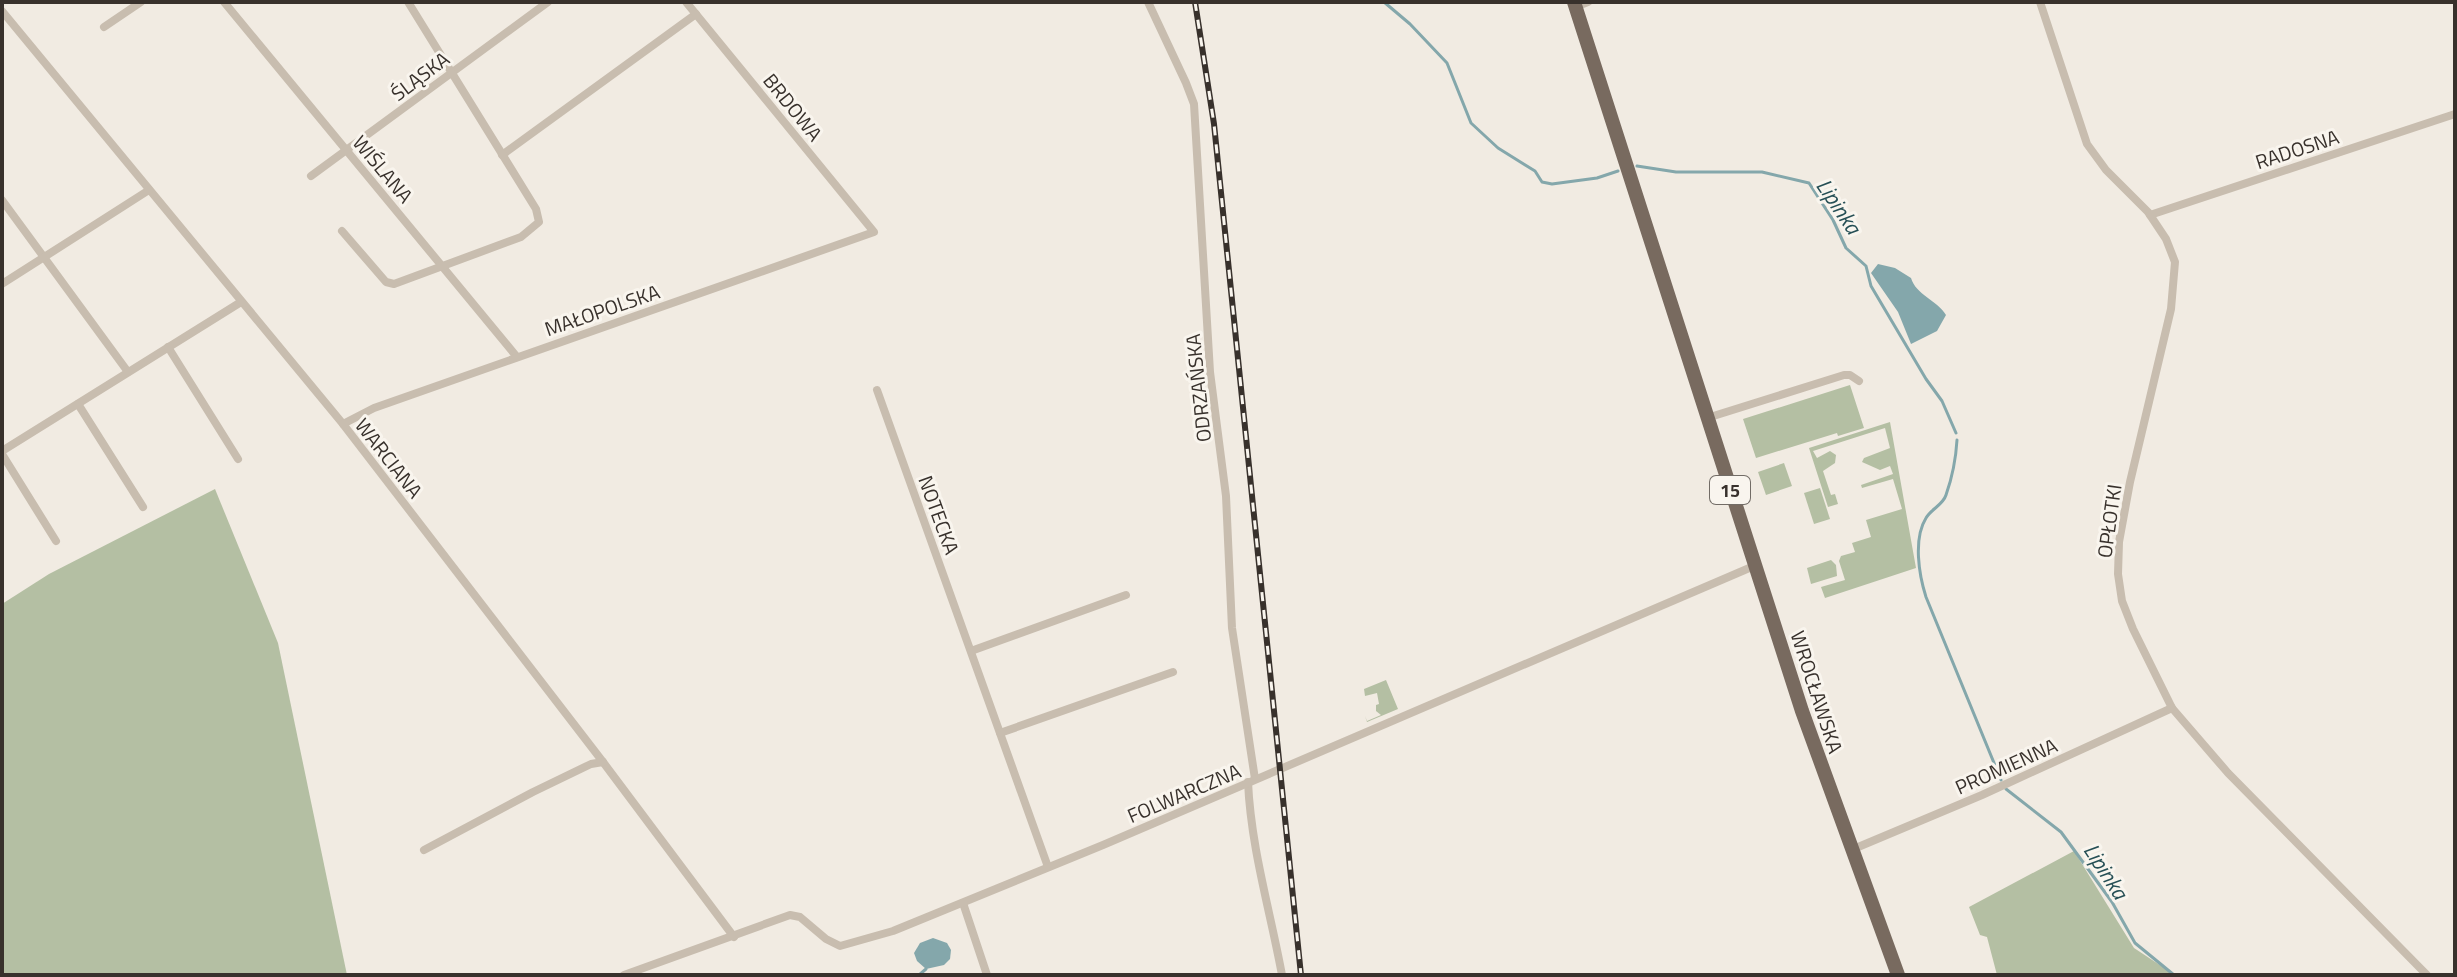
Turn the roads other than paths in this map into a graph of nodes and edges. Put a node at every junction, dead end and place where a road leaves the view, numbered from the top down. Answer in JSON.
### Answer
{"nodes":[{"id":1,"x":141,"y":2,"type":"edge"},
{"id":2,"x":224,"y":2,"type":"edge"},
{"id":3,"x":408,"y":2,"type":"edge"},
{"id":4,"x":548,"y":2,"type":"edge"},
{"id":5,"x":686,"y":2,"type":"edge"},
{"id":6,"x":1148,"y":2,"type":"edge"},
{"id":7,"x":2040,"y":2,"type":"edge"},
{"id":8,"x":1579,"y":4,"type":"edge"},
{"id":9,"x":2,"y":11,"type":"edge"},
{"id":10,"x":696,"y":14,"type":"junction"},
{"id":11,"x":104,"y":27,"type":"dead end"},
{"id":12,"x":450,"y":72,"type":"junction"},
{"id":13,"x":2455,"y":114,"type":"edge"},
{"id":14,"x":347,"y":150,"type":"junction"},
{"id":15,"x":502,"y":155,"type":"junction"},
{"id":16,"x":311,"y":176,"type":"dead end"},
{"id":17,"x":149,"y":190,"type":"junction"},
{"id":18,"x":2,"y":200,"type":"edge"},
{"id":19,"x":2150,"y":215,"type":"junction"},
{"id":20,"x":342,"y":231,"type":"dead end"},
{"id":21,"x":874,"y":232,"type":"joint"},
{"id":22,"x":44,"y":257,"type":"junction"},
{"id":23,"x":444,"y":266,"type":"junction"},
{"id":24,"x":2,"y":284,"type":"edge"},
{"id":25,"x":241,"y":302,"type":"junction"},
{"id":26,"x":168,"y":347,"type":"junction"},
{"id":27,"x":517,"y":357,"type":"junction"},
{"id":28,"x":128,"y":372,"type":"junction"},
{"id":29,"x":1859,"y":381,"type":"dead end"},
{"id":30,"x":877,"y":390,"type":"dead end"},
{"id":31,"x":78,"y":404,"type":"junction"},
{"id":32,"x":1707,"y":418,"type":"junction"},
{"id":33,"x":343,"y":424,"type":"junction"},
{"id":34,"x":2,"y":452,"type":"edge"},
{"id":35,"x":238,"y":459,"type":"dead end"},
{"id":36,"x":143,"y":507,"type":"dead end"},
{"id":37,"x":56,"y":541,"type":"dead end"},
{"id":38,"x":1754,"y":566,"type":"junction"},
{"id":39,"x":1126,"y":595,"type":"dead end"},
{"id":40,"x":971,"y":651,"type":"junction"},
{"id":41,"x":1173,"y":672,"type":"dead end"},
{"id":42,"x":2172,"y":708,"type":"junction"},
{"id":43,"x":1000,"y":733,"type":"junction"},
{"id":44,"x":603,"y":762,"type":"junction"},
{"id":45,"x":1252,"y":780,"type":"junction"},
{"id":46,"x":424,"y":850,"type":"dead end"},
{"id":47,"x":1851,"y":850,"type":"junction"},
{"id":48,"x":1048,"y":867,"type":"junction"},
{"id":49,"x":963,"y":903,"type":"junction"},
{"id":50,"x":734,"y":937,"type":"junction"},
{"id":51,"x":624,"y":975,"type":"edge"},
{"id":52,"x":987,"y":975,"type":"edge"},
{"id":53,"x":1282,"y":975,"type":"edge"},
{"id":54,"x":1898,"y":975,"type":"edge"},
{"id":55,"x":2427,"y":975,"type":"edge"}],
"edges":[{"from":1,"to":11,"type":"street"},
{"from":2,"to":14,"type":"street","name":"WIŚLANA"},
{"from":3,"to":12,"type":"street"},
{"from":4,"to":12,"type":"street","name":"ŚLĄSKA"},
{"from":5,"to":10,"type":"street","name":"BRDOWA"},
{"from":6,"to":45,"type":"street","name":"ODRZAŃSKA"},
{"from":7,"to":19,"type":"street","name":"OPŁOTKI"},
{"from":8,"to":32,"type":"main road","name":"WROCŁAWSKA","number":"15"},
{"from":9,"to":17,"type":"street","name":"WARCIANA"},
{"from":10,"to":15,"type":"street"},
{"from":10,"to":21,"type":"street","name":"BRDOWA"},
{"from":12,"to":14,"type":"street","name":"ŚLĄSKA"},
{"from":12,"to":15,"type":"street"},
{"from":13,"to":19,"type":"street","name":"RADOSNA"},
{"from":14,"to":16,"type":"street","name":"ŚLĄSKA"},
{"from":14,"to":23,"type":"street","name":"WIŚLANA"},
{"from":15,"to":23,"type":"street"},
{"from":17,"to":22,"type":"street"},
{"from":17,"to":25,"type":"street","name":"WARCIANA"},
{"from":18,"to":22,"type":"street"},
{"from":19,"to":42,"type":"street","name":"OPŁOTKI"},
{"from":20,"to":23,"type":"street"},
{"from":21,"to":27,"type":"street","name":"MAŁOPOLSKA"},
{"from":22,"to":24,"type":"street"},
{"from":22,"to":28,"type":"street"},
{"from":23,"to":27,"type":"street","name":"WIŚLANA"},
{"from":25,"to":26,"type":"street"},
{"from":25,"to":33,"type":"street","name":"WARCIANA"},
{"from":26,"to":28,"type":"street"},
{"from":26,"to":35,"type":"street"},
{"from":27,"to":33,"type":"street","name":"MAŁOPOLSKA"},
{"from":28,"to":31,"type":"street"},
{"from":29,"to":32,"type":"street"},
{"from":30,"to":40,"type":"street","name":"NOTECKA"},
{"from":31,"to":34,"type":"street"},
{"from":31,"to":36,"type":"street"},
{"from":32,"to":38,"type":"main road","name":"WROCŁAWSKA","number":"15"},
{"from":33,"to":44,"type":"street","name":"WARCIANA"},
{"from":34,"to":37,"type":"street"},
{"from":38,"to":45,"type":"street","name":"FOLWARCZNA"},
{"from":38,"to":47,"type":"main road","name":"WROCŁAWSKA","number":"15"},
{"from":39,"to":40,"type":"street"},
{"from":40,"to":43,"type":"street","name":"NOTECKA"},
{"from":41,"to":43,"type":"street"},
{"from":42,"to":47,"type":"street","name":"PROMIENNA"},
{"from":42,"to":55,"type":"street","name":"OPŁOTKI"},
{"from":43,"to":48,"type":"street","name":"NOTECKA"},
{"from":44,"to":46,"type":"street"},
{"from":44,"to":50,"type":"street","name":"WARCIANA"},
{"from":45,"to":48,"type":"street","name":"FOLWARCZNA"},
{"from":45,"to":53,"type":"street","name":"ODRZAŃSKA"},
{"from":47,"to":54,"type":"main road","name":"WROCŁAWSKA","number":"15"},
{"from":48,"to":49,"type":"street","name":"FOLWARCZNA"},
{"from":49,"to":50,"type":"street","name":"FOLWARCZNA"},
{"from":49,"to":52,"type":"street"},
{"from":50,"to":51,"type":"street","name":"FOLWARCZNA"}]}
